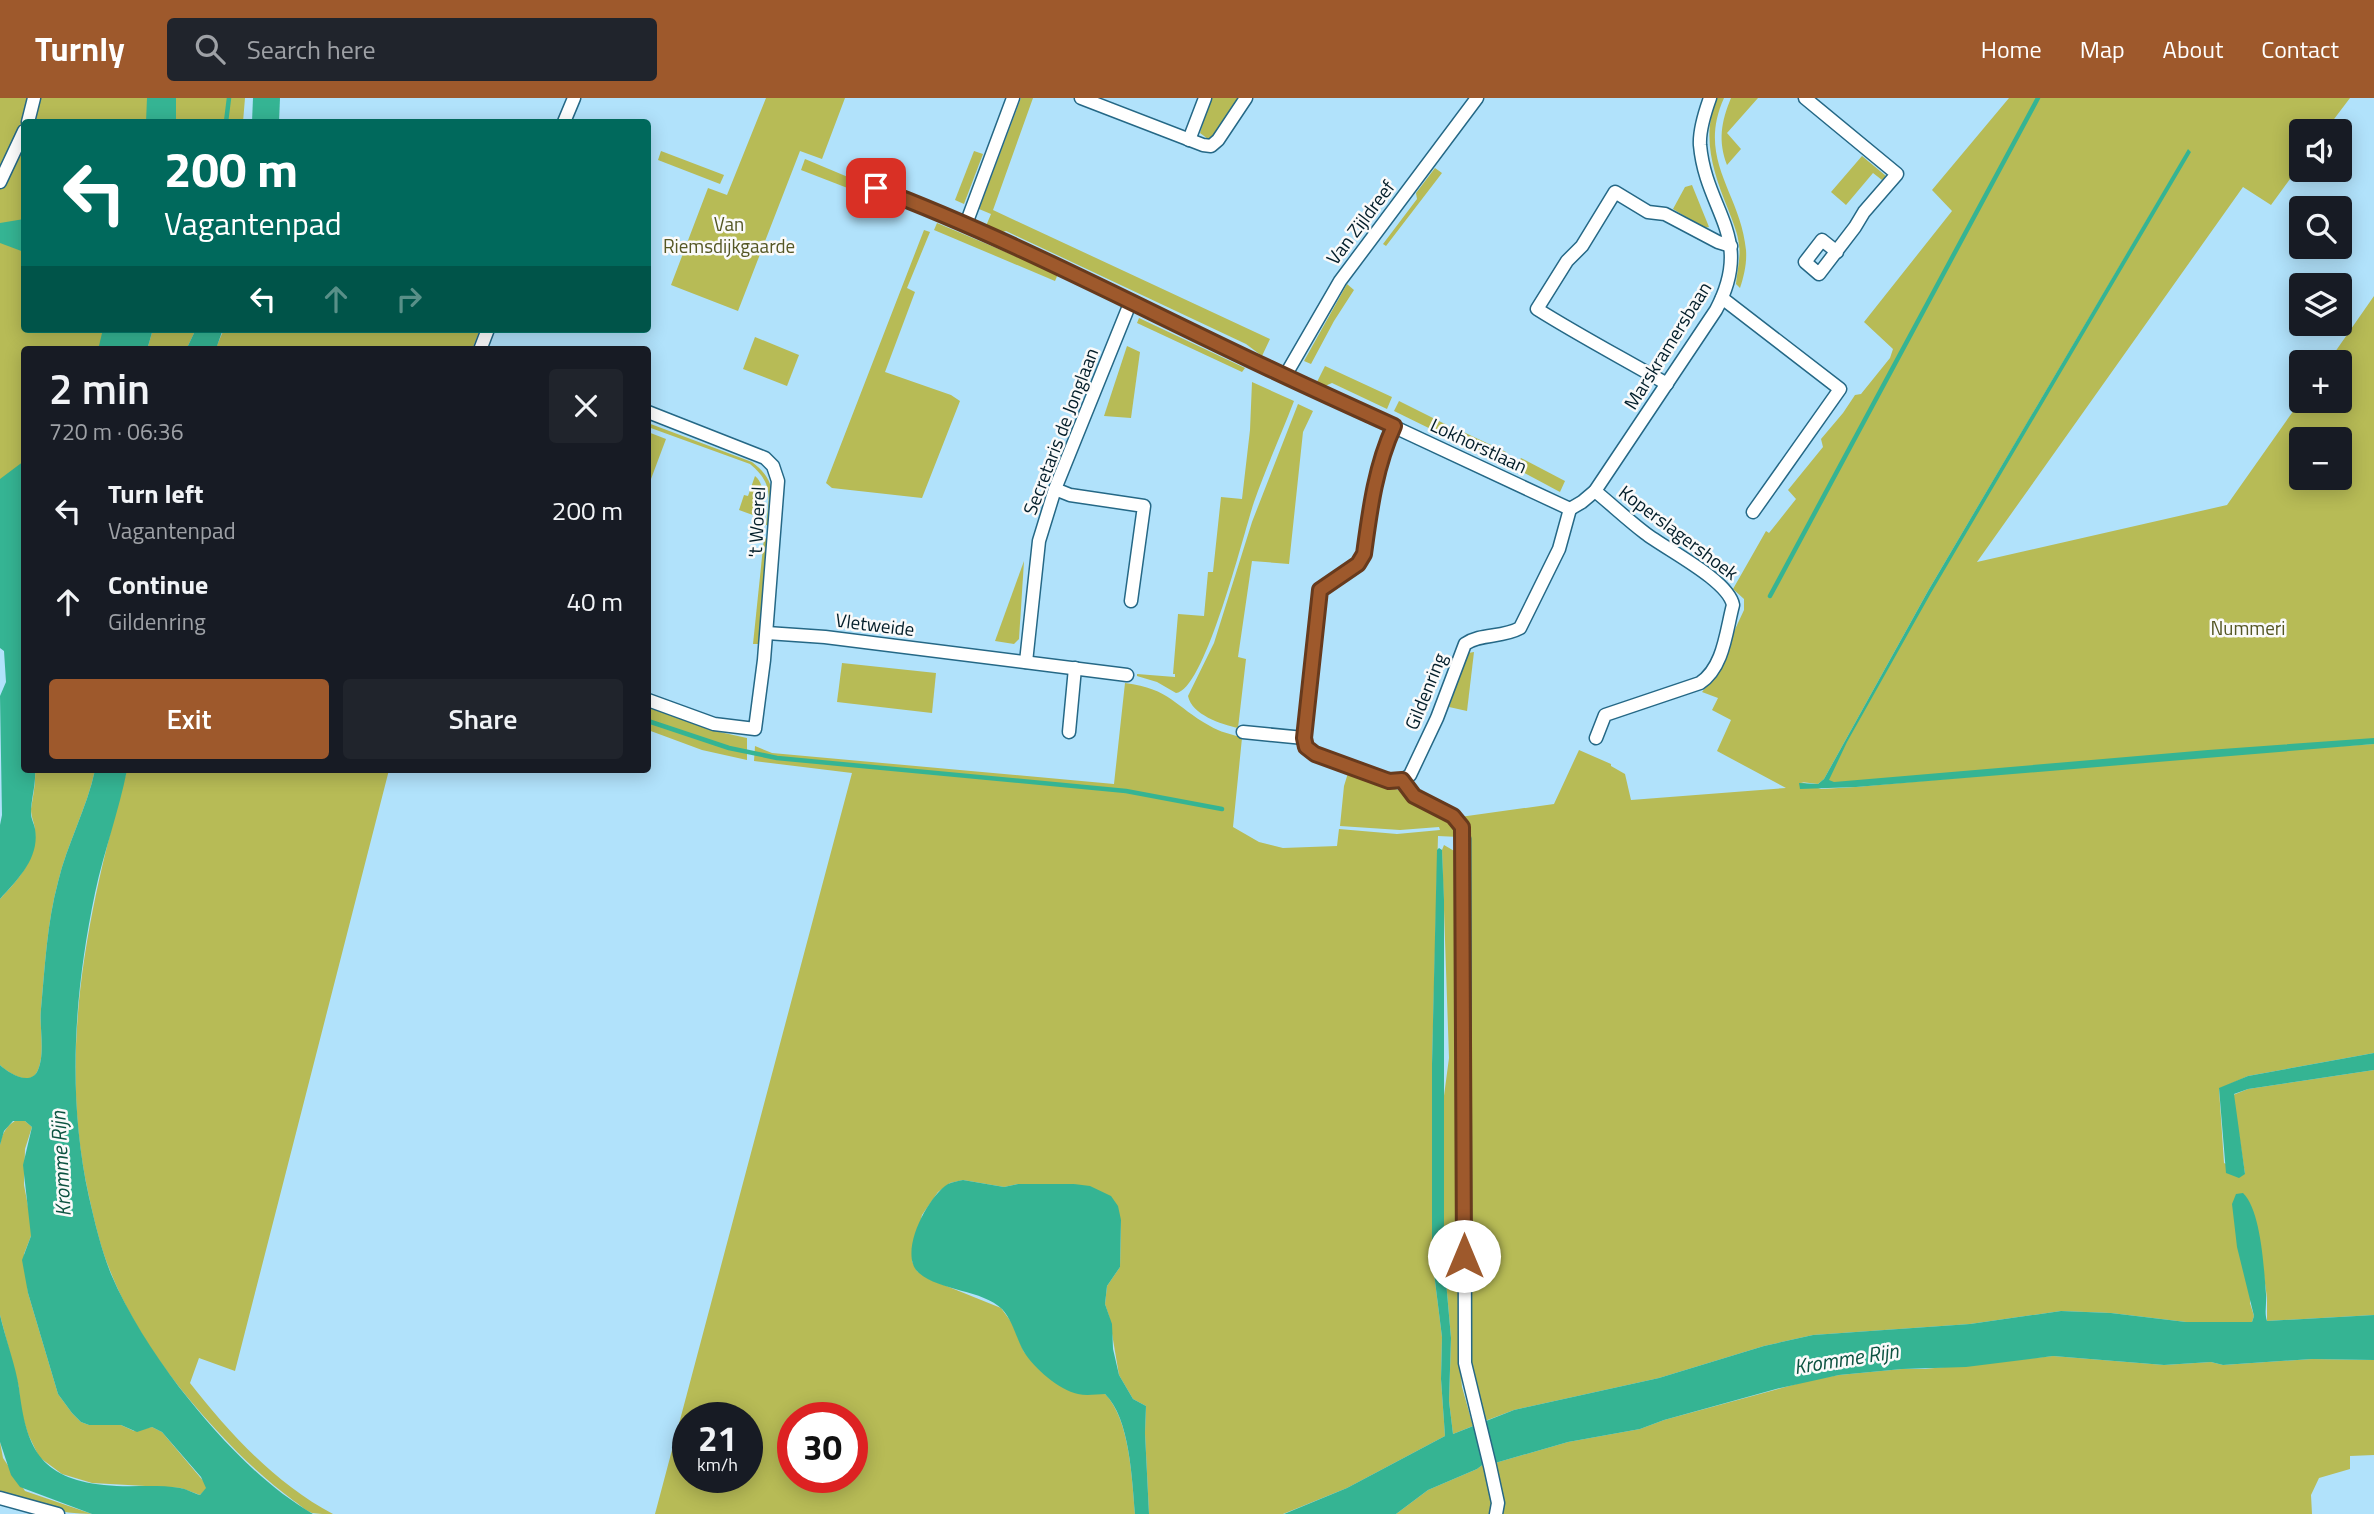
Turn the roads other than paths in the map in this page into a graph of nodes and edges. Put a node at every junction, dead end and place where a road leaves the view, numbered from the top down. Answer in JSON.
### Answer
{"nodes":[{"id":1,"x":34,"y":98,"type":"edge"},
{"id":2,"x":573,"y":98,"type":"edge"},
{"id":3,"x":1013,"y":98,"type":"edge"},
{"id":4,"x":1081,"y":98,"type":"edge"},
{"id":5,"x":1205,"y":98,"type":"edge"},
{"id":6,"x":1246,"y":98,"type":"edge"},
{"id":7,"x":1478,"y":98,"type":"edge"},
{"id":8,"x":1710,"y":98,"type":"edge"},
{"id":9,"x":1805,"y":98,"type":"edge"},
{"id":10,"x":30,"y":119,"type":"edge"},
{"id":11,"x":565,"y":119,"type":"edge"},
{"id":12,"x":21,"y":137,"type":"edge"},
{"id":13,"x":1189,"y":140,"type":"junction"},
{"id":14,"x":0,"y":181,"type":"edge"},
{"id":15,"x":876,"y":188,"type":"dead end"},
{"id":16,"x":966,"y":224,"type":"junction"},
{"id":17,"x":1731,"y":246,"type":"junction"},
{"id":18,"x":1837,"y":252,"type":"dead end"},
{"id":19,"x":1722,"y":298,"type":"junction"},
{"id":20,"x":1131,"y":301,"type":"junction"},
{"id":21,"x":1285,"y":376,"type":"junction"},
{"id":22,"x":1667,"y":384,"type":"junction"},
{"id":23,"x":651,"y":413,"type":"edge"},
{"id":24,"x":1394,"y":426,"type":"junction"},
{"id":25,"x":1055,"y":489,"type":"junction"},
{"id":26,"x":1595,"y":491,"type":"junction"},
{"id":27,"x":1570,"y":509,"type":"junction"},
{"id":28,"x":1753,"y":512,"type":"dead end"},
{"id":29,"x":1131,"y":601,"type":"dead end"},
{"id":30,"x":767,"y":633,"type":"junction"},
{"id":31,"x":1026,"y":662,"type":"junction"},
{"id":32,"x":1075,"y":668,"type":"junction"},
{"id":33,"x":1127,"y":675,"type":"dead end"},
{"id":34,"x":651,"y":702,"type":"edge"},
{"id":35,"x":1069,"y":732,"type":"dead end"},
{"id":36,"x":1243,"y":732,"type":"dead end"},
{"id":37,"x":1304,"y":738,"type":"junction"},
{"id":38,"x":1596,"y":738,"type":"dead end"},
{"id":39,"x":1402,"y":780,"type":"junction"},
{"id":40,"x":0,"y":1498,"type":"edge"},
{"id":41,"x":58,"y":1514,"type":"edge"},
{"id":42,"x":1496,"y":1514,"type":"edge"}],
"edges":[{"from":1,"to":10,"type":"street"},
{"from":2,"to":11,"type":"street"},
{"from":3,"to":16,"type":"street"},
{"from":4,"to":13,"type":"street"},
{"from":5,"to":13,"type":"street"},
{"from":6,"to":13,"type":"street"},
{"from":7,"to":21,"type":"street","name":"Van Zijldreef"},
{"from":8,"to":17,"type":"street","name":"Marskramersbaan"},
{"from":9,"to":18,"type":"street"},
{"from":12,"to":14,"type":"street"},
{"from":15,"to":16,"type":"street","name":"Lokhorstlaan"},
{"from":16,"to":20,"type":"street","name":"Lokhorstlaan"},
{"from":17,"to":19,"type":"street","name":"Marskramersbaan"},
{"from":17,"to":22,"type":"street"},
{"from":19,"to":22,"type":"street","name":"Marskramersbaan"},
{"from":19,"to":28,"type":"street"},
{"from":20,"to":21,"type":"street","name":"Lokhorstlaan"},
{"from":20,"to":25,"type":"street","name":"Secretaris de Jonglaan"},
{"from":21,"to":24,"type":"street","name":"Lokhorstlaan"},
{"from":22,"to":26,"type":"street","name":"Marskramersbaan"},
{"from":23,"to":30,"type":"street","name":"'t Woerel"},
{"from":24,"to":27,"type":"street","name":"Lokhorstlaan"},
{"from":24,"to":37,"type":"street"},
{"from":25,"to":29,"type":"street"},
{"from":25,"to":31,"type":"street","name":"Secretaris de Jonglaan"},
{"from":26,"to":27,"type":"street","name":"Marskramersbaan"},
{"from":26,"to":38,"type":"street","name":"Koperslagershoek"},
{"from":27,"to":39,"type":"street","name":"Gildenring"},
{"from":30,"to":31,"type":"street","name":"Vletweide"},
{"from":30,"to":34,"type":"street"},
{"from":31,"to":32,"type":"street","name":"Vletweide"},
{"from":32,"to":33,"type":"street","name":"Vletweide"},
{"from":32,"to":35,"type":"street"},
{"from":36,"to":37,"type":"street"},
{"from":37,"to":39,"type":"street"},
{"from":39,"to":42,"type":"street"},
{"from":40,"to":41,"type":"street"}]}
